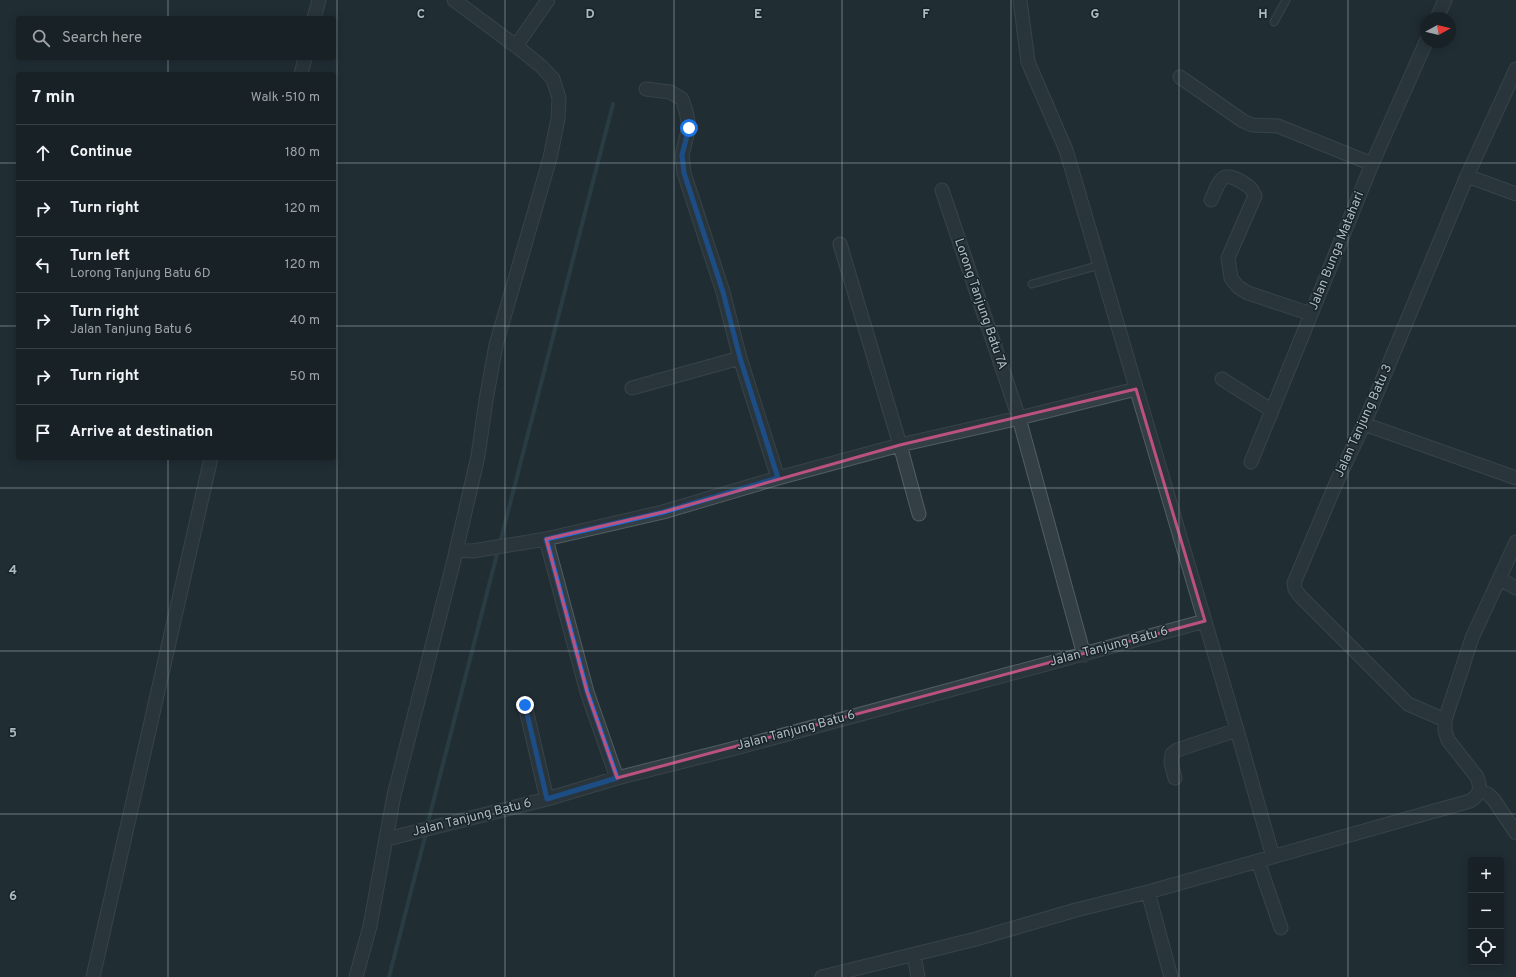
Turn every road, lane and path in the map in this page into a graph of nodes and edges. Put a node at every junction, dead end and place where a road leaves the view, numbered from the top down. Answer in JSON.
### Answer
{"nodes":[{"id":1,"x":319,"y":0,"type":"edge"},
{"id":2,"x":454,"y":0,"type":"edge"},
{"id":3,"x":548,"y":0,"type":"edge"},
{"id":4,"x":1020,"y":0,"type":"edge"},
{"id":5,"x":1286,"y":0,"type":"edge"},
{"id":6,"x":1445,"y":0,"type":"edge"},
{"id":7,"x":1440,"y":12,"type":"edge"},
{"id":8,"x":315,"y":16,"type":"edge"},
{"id":9,"x":1274,"y":22,"type":"dead end"},
{"id":10,"x":516,"y":46,"type":"junction"},
{"id":11,"x":1423,"y":48,"type":"edge"},
{"id":12,"x":304,"y":60,"type":"edge"},
{"id":13,"x":1516,"y":69,"type":"edge"},
{"id":14,"x":302,"y":72,"type":"edge"},
{"id":15,"x":1180,"y":77,"type":"dead end"},
{"id":16,"x":646,"y":89,"type":"dead end"},
{"id":17,"x":1372,"y":164,"type":"junction"},
{"id":18,"x":1467,"y":176,"type":"junction"},
{"id":19,"x":942,"y":190,"type":"dead end"},
{"id":20,"x":1516,"y":194,"type":"edge"},
{"id":21,"x":1211,"y":200,"type":"dead end"},
{"id":22,"x":840,"y":244,"type":"dead end"},
{"id":23,"x":1100,"y":265,"type":"junction"},
{"id":24,"x":1032,"y":284,"type":"dead end"},
{"id":25,"x":1311,"y":314,"type":"junction"},
{"id":26,"x":740,"y":358,"type":"junction"},
{"id":27,"x":1222,"y":379,"type":"dead end"},
{"id":28,"x":632,"y":388,"type":"dead end"},
{"id":29,"x":1136,"y":389,"type":"junction"},
{"id":30,"x":1271,"y":410,"type":"junction"},
{"id":31,"x":1019,"y":418,"type":"junction"},
{"id":32,"x":1364,"y":424,"type":"junction"},
{"id":33,"x":900,"y":445,"type":"junction"},
{"id":34,"x":211,"y":460,"type":"edge"},
{"id":35,"x":1251,"y":462,"type":"dead end"},
{"id":36,"x":778,"y":478,"type":"junction"},
{"id":37,"x":1516,"y":478,"type":"edge"},
{"id":38,"x":919,"y":514,"type":"dead end"},
{"id":39,"x":546,"y":539,"type":"junction"},
{"id":40,"x":1516,"y":542,"type":"edge"},
{"id":41,"x":456,"y":550,"type":"junction"},
{"id":42,"x":1500,"y":579,"type":"junction"},
{"id":43,"x":1516,"y":588,"type":"edge"},
{"id":44,"x":1205,"y":621,"type":"junction"},
{"id":45,"x":1084,"y":655,"type":"junction"},
{"id":46,"x":525,"y":705,"type":"dead end"},
{"id":47,"x":1445,"y":720,"type":"junction"},
{"id":48,"x":1237,"y":730,"type":"junction"},
{"id":49,"x":617,"y":778,"type":"junction"},
{"id":50,"x":1175,"y":778,"type":"dead end"},
{"id":51,"x":1479,"y":791,"type":"junction"},
{"id":52,"x":547,"y":799,"type":"junction"},
{"id":53,"x":1516,"y":833,"type":"edge"},
{"id":54,"x":387,"y":839,"type":"junction"},
{"id":55,"x":1272,"y":857,"type":"junction"},
{"id":56,"x":1258,"y":861,"type":"junction"},
{"id":57,"x":1148,"y":892,"type":"junction"},
{"id":58,"x":1281,"y":928,"type":"dead end"},
{"id":59,"x":914,"y":955,"type":"junction"},
{"id":60,"x":93,"y":977,"type":"edge"},
{"id":61,"x":356,"y":977,"type":"edge"},
{"id":62,"x":822,"y":977,"type":"edge"},
{"id":63,"x":918,"y":977,"type":"edge"},
{"id":64,"x":1171,"y":977,"type":"edge"}],
"edges":[{"from":1,"to":8,"type":"street"},
{"from":2,"to":10,"type":"street"},
{"from":3,"to":10,"type":"street"},
{"from":4,"to":23,"type":"street"},
{"from":5,"to":9,"type":"lane"},
{"from":6,"to":7,"type":"street"},
{"from":10,"to":41,"type":"street"},
{"from":11,"to":17,"type":"street","name":"Jalan Bunga Matahari"},
{"from":12,"to":14,"type":"street"},
{"from":13,"to":18,"type":"street","name":"Jalan Tanjung Batu 3"},
{"from":15,"to":17,"type":"street"},
{"from":16,"to":26,"type":"street"},
{"from":17,"to":25,"type":"street","name":"Jalan Bunga Matahari"},
{"from":18,"to":20,"type":"street"},
{"from":18,"to":32,"type":"street","name":"Jalan Tanjung Batu 3"},
{"from":19,"to":31,"type":"street","name":"Lorong Tanjung Batu 7A"},
{"from":21,"to":25,"type":"street"},
{"from":22,"to":33,"type":"street"},
{"from":23,"to":24,"type":"lane"},
{"from":23,"to":29,"type":"street"},
{"from":25,"to":30,"type":"street","name":"Jalan Bunga Matahari"},
{"from":26,"to":28,"type":"street"},
{"from":26,"to":36,"type":"street"},
{"from":27,"to":30,"type":"street"},
{"from":29,"to":31,"type":"street"},
{"from":29,"to":44,"type":"street"},
{"from":30,"to":35,"type":"street","name":"Jalan Bunga Matahari"},
{"from":31,"to":33,"type":"street"},
{"from":31,"to":45,"type":"street","name":"Lorong Tanjung Batu 7A"},
{"from":32,"to":37,"type":"street"},
{"from":32,"to":47,"type":"street","name":"Jalan Tanjung Batu 3"},
{"from":33,"to":36,"type":"street"},
{"from":33,"to":38,"type":"street"},
{"from":34,"to":60,"type":"street"},
{"from":36,"to":39,"type":"street"},
{"from":39,"to":41,"type":"street"},
{"from":39,"to":49,"type":"street"},
{"from":40,"to":42,"type":"street"},
{"from":41,"to":54,"type":"street"},
{"from":42,"to":43,"type":"street"},
{"from":42,"to":47,"type":"street"},
{"from":44,"to":45,"type":"street","name":"Jalan Tanjung Batu 6"},
{"from":44,"to":48,"type":"street"},
{"from":45,"to":49,"type":"street","name":"Jalan Tanjung Batu 6"},
{"from":46,"to":52,"type":"street"},
{"from":47,"to":51,"type":"street"},
{"from":48,"to":50,"type":"street"},
{"from":48,"to":55,"type":"street"},
{"from":49,"to":52,"type":"street","name":"Jalan Tanjung Batu 6"},
{"from":51,"to":53,"type":"street"},
{"from":51,"to":55,"type":"street"},
{"from":52,"to":54,"type":"street","name":"Jalan Tanjung Batu 6"},
{"from":54,"to":61,"type":"street"},
{"from":55,"to":56,"type":"street"},
{"from":56,"to":57,"type":"street"},
{"from":56,"to":58,"type":"street"},
{"from":57,"to":59,"type":"street"},
{"from":57,"to":64,"type":"street"},
{"from":59,"to":62,"type":"street"},
{"from":59,"to":63,"type":"street"}]}
